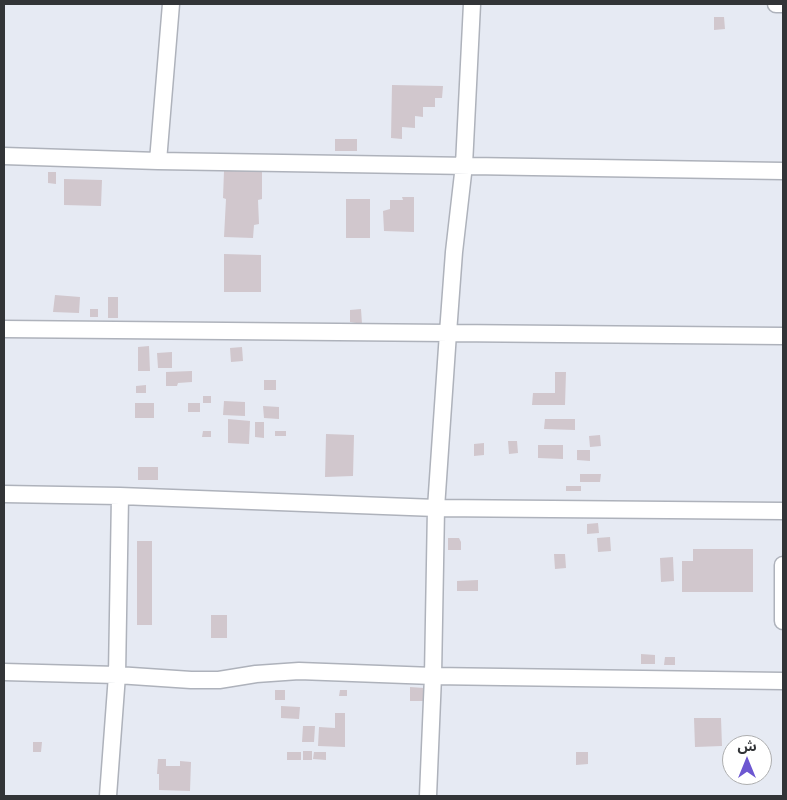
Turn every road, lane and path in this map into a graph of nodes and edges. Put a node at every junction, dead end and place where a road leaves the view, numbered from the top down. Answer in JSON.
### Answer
{"nodes":[{"id":1,"x":171,"y":4,"type":"edge"},
{"id":2,"x":472,"y":4,"type":"edge"},
{"id":3,"x":776,"y":4,"type":"edge"},
{"id":4,"x":783,"y":4,"type":"edge"},
{"id":5,"x":4,"y":156,"type":"edge"},
{"id":6,"x":158,"y":161,"type":"junction"},
{"id":7,"x":464,"y":165,"type":"junction"},
{"id":8,"x":783,"y":171,"type":"edge"},
{"id":9,"x":4,"y":329,"type":"edge"},
{"id":10,"x":448,"y":333,"type":"junction"},
{"id":11,"x":783,"y":336,"type":"edge"},
{"id":12,"x":4,"y":494,"type":"edge"},
{"id":13,"x":120,"y":496,"type":"junction"},
{"id":14,"x":436,"y":508,"type":"junction"},
{"id":15,"x":783,"y":511,"type":"edge"},
{"id":16,"x":783,"y":565,"type":"edge"},
{"id":17,"x":783,"y":621,"type":"edge"},
{"id":18,"x":4,"y":672,"type":"edge"},
{"id":19,"x":117,"y":675,"type":"junction"},
{"id":20,"x":433,"y":676,"type":"junction"},
{"id":21,"x":783,"y":681,"type":"edge"},
{"id":22,"x":108,"y":796,"type":"edge"},
{"id":23,"x":428,"y":796,"type":"edge"}],
"edges":[{"from":1,"to":6,"type":"street"},
{"from":2,"to":7,"type":"street"},
{"from":3,"to":4,"type":"street"},
{"from":5,"to":6,"type":"street"},
{"from":6,"to":7,"type":"street"},
{"from":7,"to":8,"type":"street"},
{"from":7,"to":10,"type":"street"},
{"from":9,"to":10,"type":"street"},
{"from":10,"to":11,"type":"street"},
{"from":10,"to":14,"type":"street"},
{"from":12,"to":13,"type":"street"},
{"from":13,"to":14,"type":"street"},
{"from":13,"to":19,"type":"street"},
{"from":14,"to":15,"type":"street"},
{"from":14,"to":20,"type":"street"},
{"from":16,"to":17,"type":"street"},
{"from":18,"to":19,"type":"street"},
{"from":19,"to":20,"type":"street"},
{"from":19,"to":22,"type":"street"},
{"from":20,"to":21,"type":"street"},
{"from":20,"to":23,"type":"street"}]}
